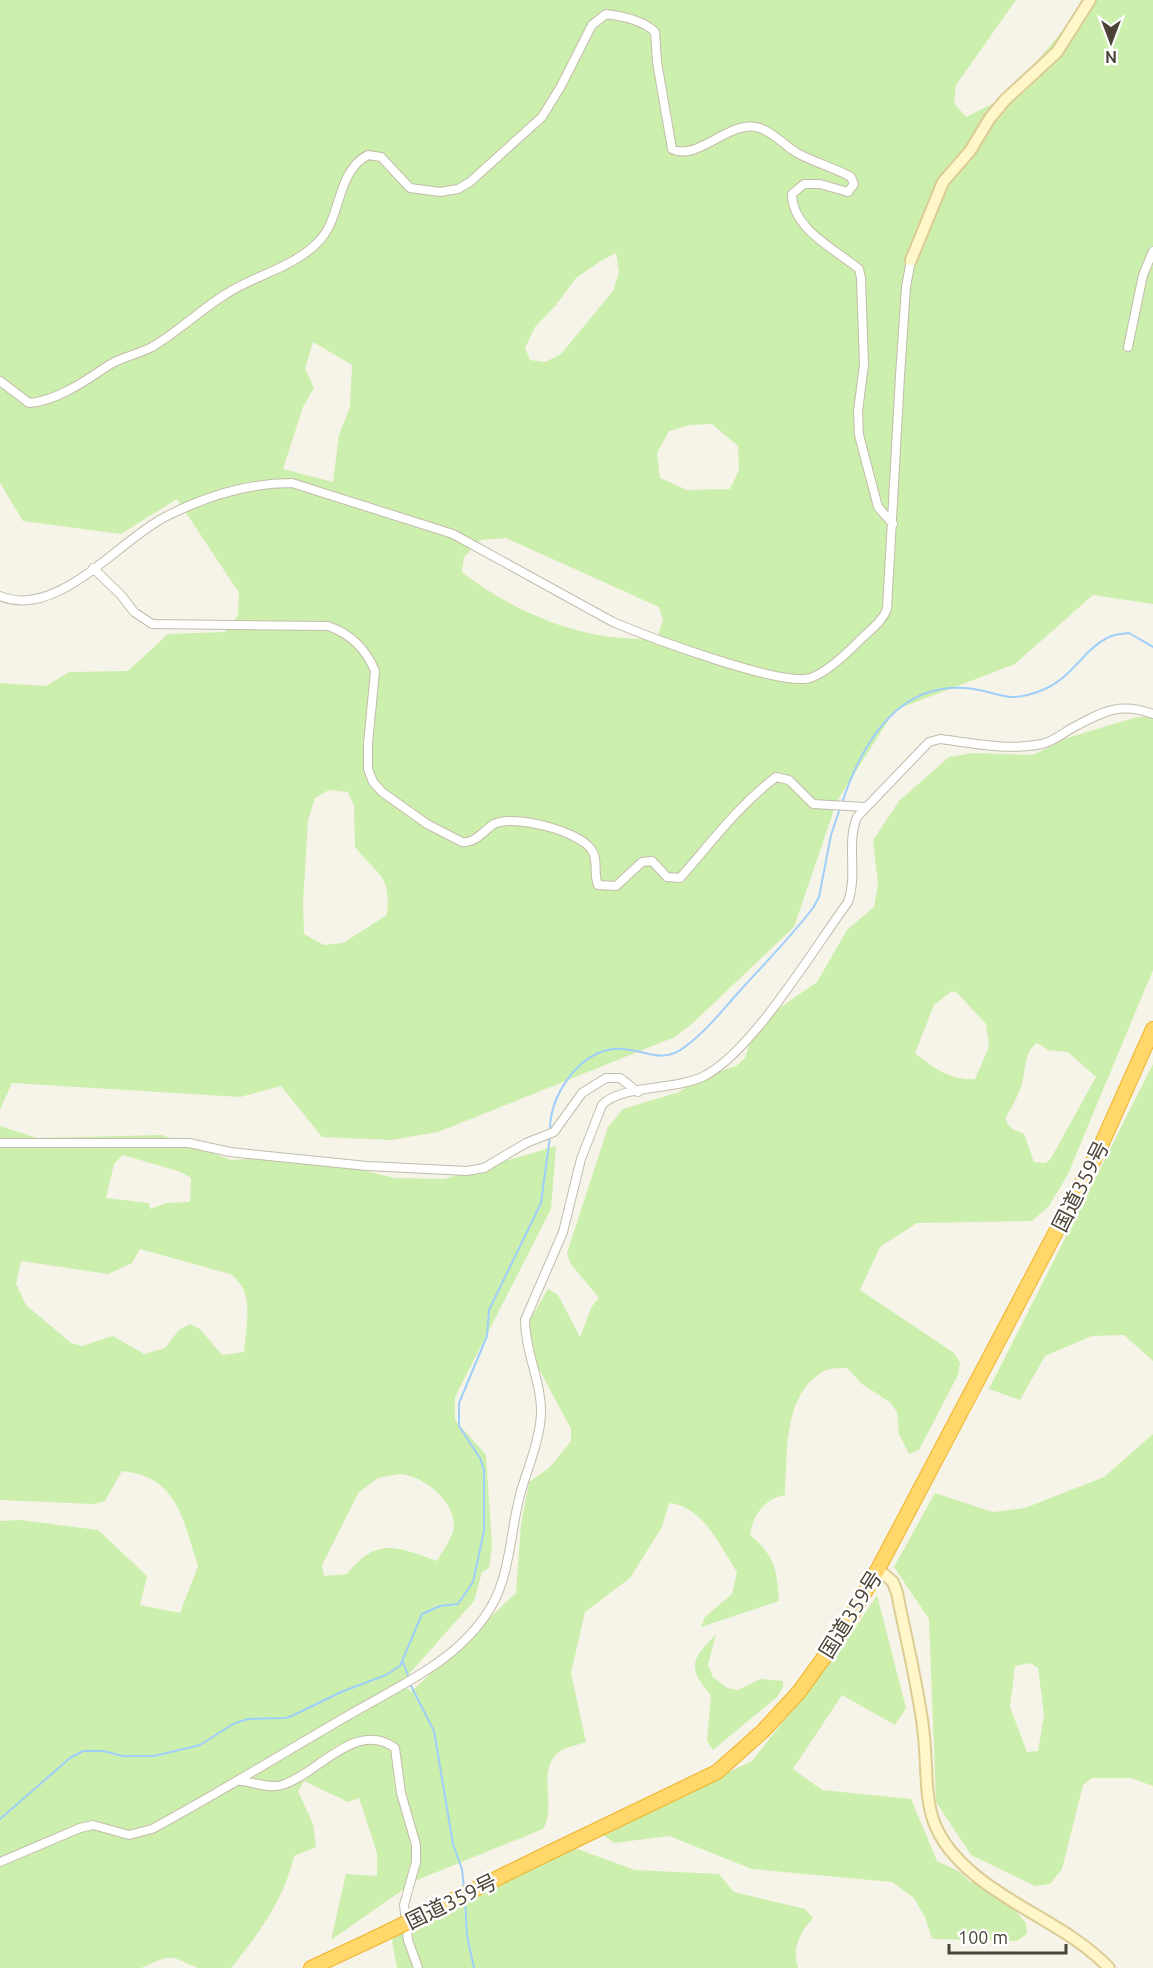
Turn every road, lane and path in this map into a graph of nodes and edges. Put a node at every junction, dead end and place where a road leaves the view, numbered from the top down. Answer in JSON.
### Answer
{"nodes":[{"id":1,"x":1090,"y":0,"type":"edge"},
{"id":2,"x":1153,"y":251,"type":"edge"},
{"id":3,"x":911,"y":260,"type":"joint"},
{"id":4,"x":1128,"y":346,"type":"dead end"},
{"id":5,"x":0,"y":381,"type":"edge"},
{"id":6,"x":893,"y":525,"type":"junction"},
{"id":7,"x":93,"y":568,"type":"junction"},
{"id":8,"x":0,"y":596,"type":"edge"},
{"id":9,"x":1153,"y":714,"type":"edge"},
{"id":10,"x":865,"y":807,"type":"junction"},
{"id":11,"x":1153,"y":1029,"type":"edge"},
{"id":12,"x":638,"y":1092,"type":"junction"},
{"id":13,"x":0,"y":1143,"type":"edge"},
{"id":14,"x":879,"y":1569,"type":"junction"},
{"id":15,"x":239,"y":1781,"type":"junction"},
{"id":16,"x":0,"y":1862,"type":"edge"},
{"id":17,"x":311,"y":1968,"type":"edge"},
{"id":18,"x":418,"y":1968,"type":"edge"},
{"id":19,"x":1109,"y":1968,"type":"edge"}],
"edges":[{"from":1,"to":3,"type":"street"},
{"from":2,"to":4,"type":"street"},
{"from":3,"to":6,"type":"street"},
{"from":5,"to":6,"type":"street"},
{"from":6,"to":7,"type":"street"},
{"from":7,"to":8,"type":"street"},
{"from":7,"to":10,"type":"street"},
{"from":9,"to":10,"type":"street"},
{"from":10,"to":12,"type":"street"},
{"from":11,"to":14,"type":"highway","name":"国道359号"},
{"from":12,"to":13,"type":"street"},
{"from":12,"to":15,"type":"street"},
{"from":14,"to":17,"type":"highway","name":"国道359号","bridge":true},
{"from":14,"to":19,"type":"street"},
{"from":15,"to":16,"type":"street"},
{"from":15,"to":18,"type":"street"}]}
